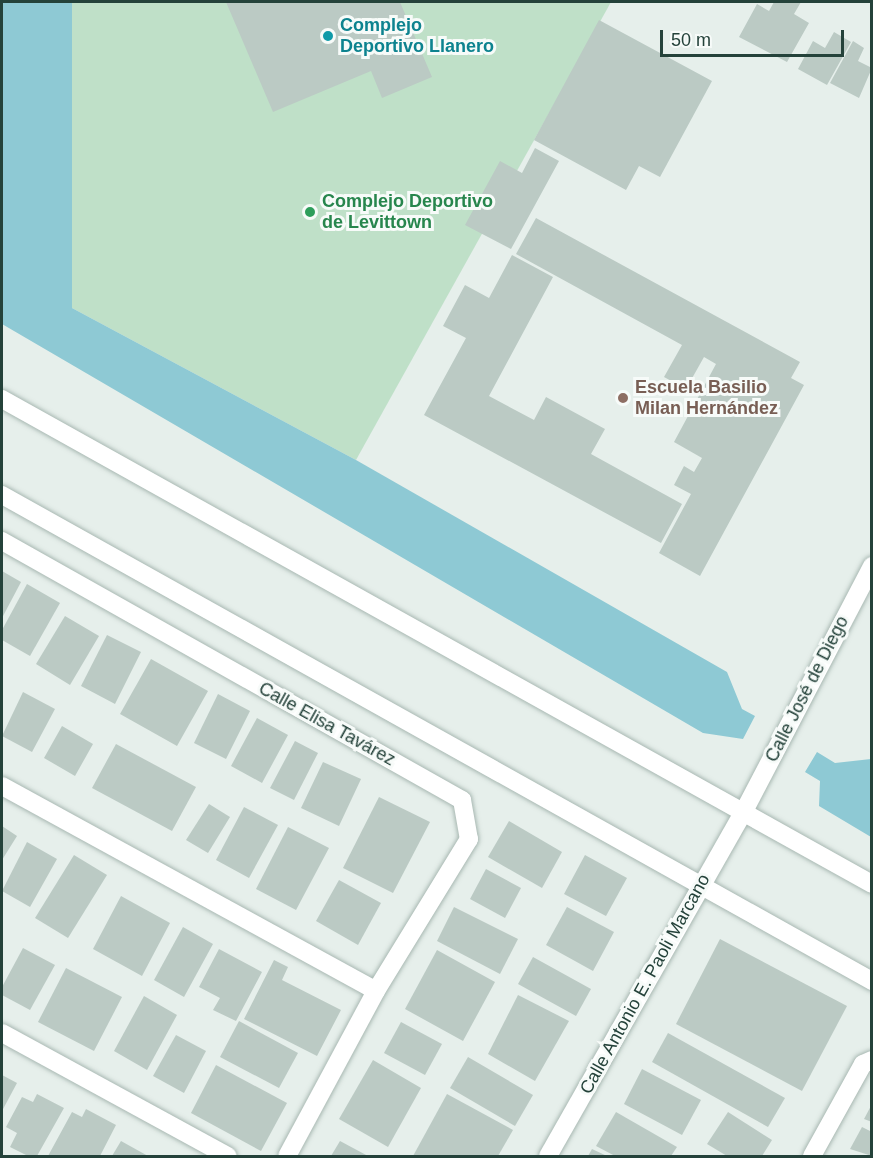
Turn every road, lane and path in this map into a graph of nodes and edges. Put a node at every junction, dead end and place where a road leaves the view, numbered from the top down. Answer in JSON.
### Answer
{"nodes":[{"id":1,"x":2,"y":399,"type":"edge"},
{"id":2,"x":2,"y":495,"type":"edge"},
{"id":3,"x":2,"y":541,"type":"edge"},
{"id":4,"x":872,"y":566,"type":"edge"},
{"id":5,"x":2,"y":786,"type":"edge"},
{"id":6,"x":743,"y":813,"type":"junction"},
{"id":7,"x":872,"y":884,"type":"edge"},
{"id":8,"x":701,"y":885,"type":"junction"},
{"id":9,"x":872,"y":981,"type":"edge"},
{"id":10,"x":376,"y":991,"type":"junction"},
{"id":11,"x":2,"y":1033,"type":"edge"},
{"id":12,"x":872,"y":1060,"type":"edge"},
{"id":13,"x":228,"y":1156,"type":"edge"},
{"id":14,"x":287,"y":1156,"type":"edge"},
{"id":15,"x":548,"y":1156,"type":"edge"},
{"id":16,"x":812,"y":1156,"type":"edge"}],
"edges":[{"from":1,"to":6,"type":"street"},
{"from":2,"to":8,"type":"street"},
{"from":3,"to":10,"type":"street","name":"Calle Elisa Tavárez"},
{"from":4,"to":6,"type":"street","name":"Calle José de Diego"},
{"from":5,"to":10,"type":"street"},
{"from":6,"to":7,"type":"street"},
{"from":6,"to":8,"type":"street","name":"Calle Antonio E. Paoli Marcano"},
{"from":8,"to":9,"type":"street"},
{"from":8,"to":15,"type":"street","name":"Calle Antonio E. Paoli Marcano"},
{"from":10,"to":14,"type":"street","name":"Calle Elisa Tavárez"},
{"from":11,"to":13,"type":"street"},
{"from":12,"to":16,"type":"street"}]}
